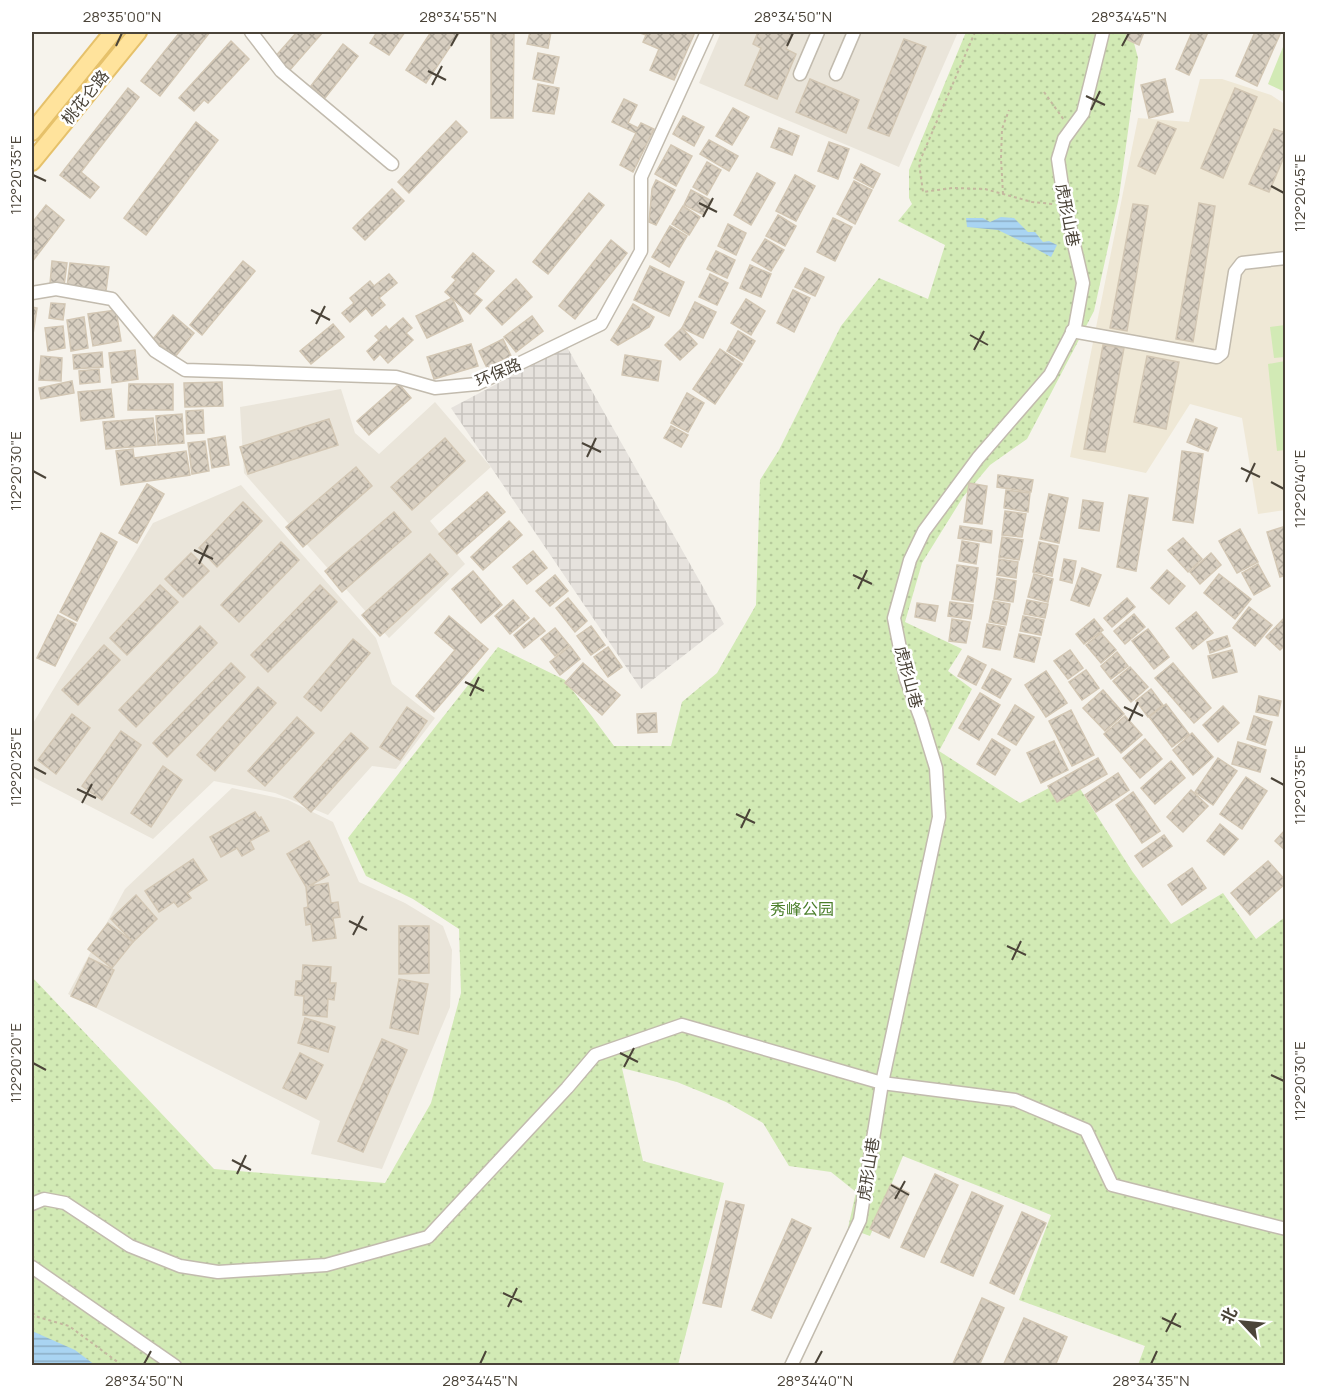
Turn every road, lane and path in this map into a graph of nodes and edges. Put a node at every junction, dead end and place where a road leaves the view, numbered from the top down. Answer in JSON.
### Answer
{"nodes":[{"id":1,"x":113,"y":32,"type":"edge"},
{"id":2,"x":138,"y":32,"type":"edge"},
{"id":3,"x":251,"y":32,"type":"edge"},
{"id":4,"x":707,"y":32,"type":"edge"},
{"id":5,"x":818,"y":32,"type":"edge"},
{"id":6,"x":854,"y":32,"type":"edge"},
{"id":7,"x":975,"y":32,"type":"edge"},
{"id":8,"x":1103,"y":32,"type":"edge"},
{"id":9,"x":800,"y":74,"type":"dead end"},
{"id":10,"x":836,"y":74,"type":"dead end"},
{"id":11,"x":1044,"y":92,"type":"dead end"},
{"id":12,"x":1009,"y":110,"type":"dead end"},
{"id":13,"x":1071,"y":129,"type":"junction"},
{"id":14,"x":32,"y":132,"type":"edge"},
{"id":15,"x":32,"y":162,"type":"edge"},
{"id":16,"x":392,"y":164,"type":"dead end"},
{"id":17,"x":1003,"y":194,"type":"junction"},
{"id":18,"x":1065,"y":206,"type":"junction"},
{"id":19,"x":1286,"y":258,"type":"edge"},
{"id":20,"x":32,"y":293,"type":"edge"},
{"id":21,"x":1072,"y":331,"type":"junction"},
{"id":22,"x":882,"y":1083,"type":"junction"},
{"id":23,"x":32,"y":1204,"type":"edge"},
{"id":24,"x":1286,"y":1229,"type":"edge"},
{"id":25,"x":32,"y":1267,"type":"edge"},
{"id":26,"x":32,"y":1313,"type":"edge"},
{"id":27,"x":123,"y":1365,"type":"edge"},
{"id":28,"x":175,"y":1365,"type":"edge"},
{"id":29,"x":791,"y":1365,"type":"edge"}],
"edges":[{"from":1,"to":14,"type":"main road","name":"桃花仑路"},
{"from":2,"to":15,"type":"main road","name":"桃花仑路"},
{"from":3,"to":16,"type":"street"},
{"from":4,"to":20,"type":"street","name":"环保路"},
{"from":5,"to":9,"type":"street"},
{"from":6,"to":10,"type":"street"},
{"from":7,"to":17,"type":"path"},
{"from":8,"to":13,"type":"street","name":"虎形山巷"},
{"from":11,"to":13,"type":"path"},
{"from":12,"to":17,"type":"path"},
{"from":13,"to":18,"type":"street","name":"虎形山巷"},
{"from":17,"to":18,"type":"path"},
{"from":18,"to":21,"type":"street","name":"虎形山巷"},
{"from":19,"to":21,"type":"street"},
{"from":21,"to":22,"type":"street","name":"虎形山巷"},
{"from":22,"to":23,"type":"street"},
{"from":22,"to":24,"type":"street"},
{"from":22,"to":29,"type":"street","name":"虎形山巷"},
{"from":25,"to":28,"type":"street"},
{"from":26,"to":27,"type":"path"}]}
